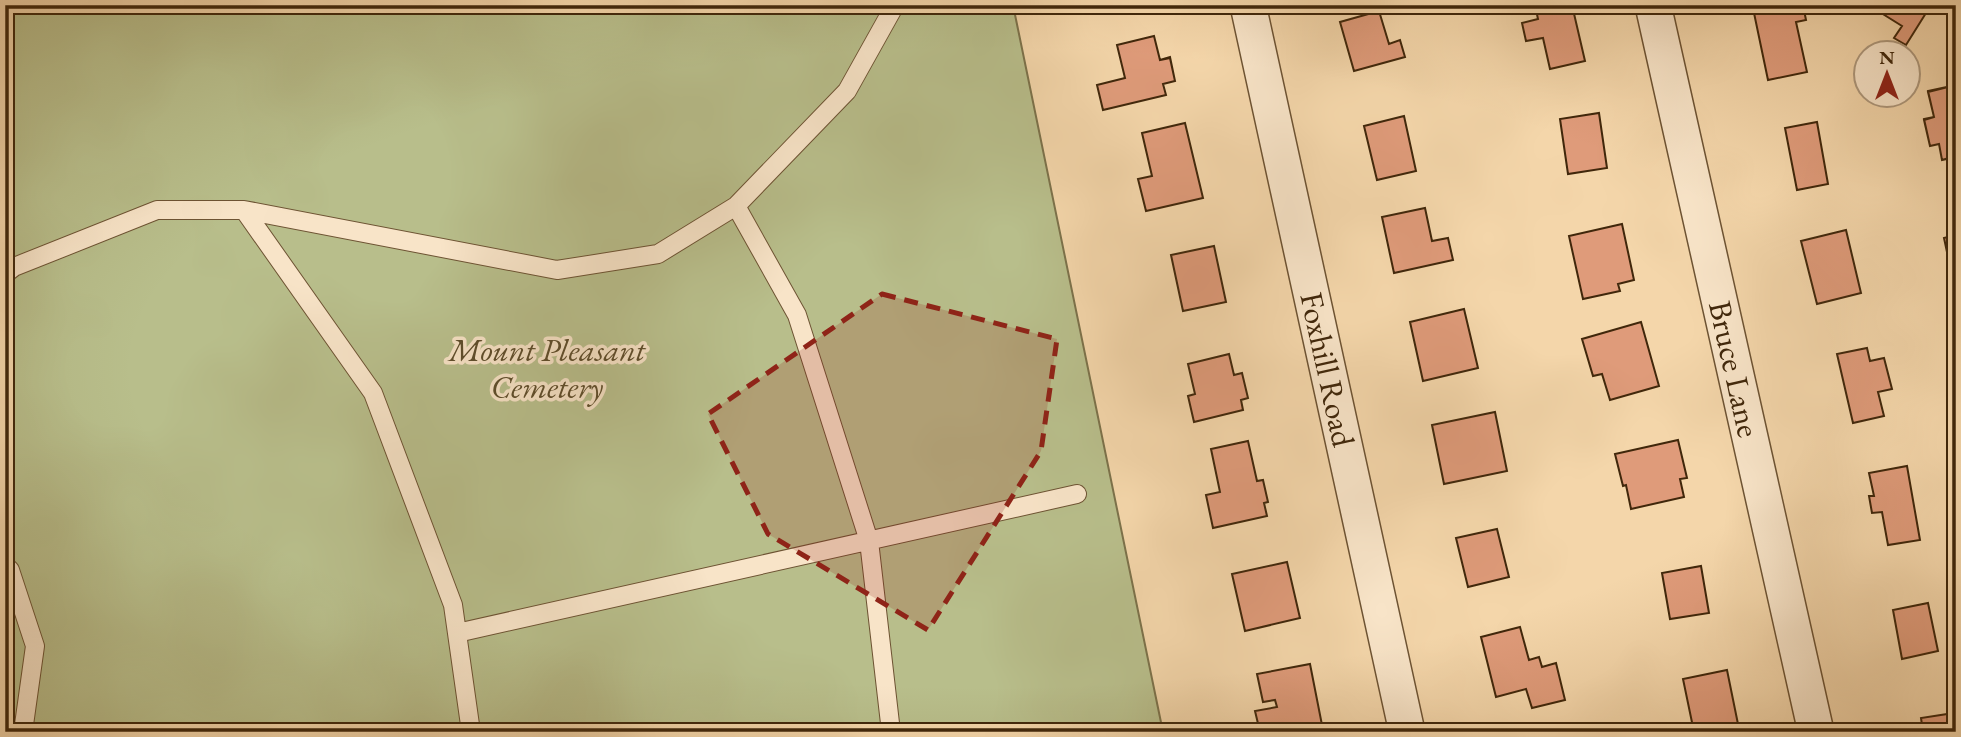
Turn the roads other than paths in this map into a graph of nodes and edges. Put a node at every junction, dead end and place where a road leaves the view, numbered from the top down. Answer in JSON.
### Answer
{"nodes":[{"id":1,"x":895,"y":5,"type":"edge"},
{"id":2,"x":1248,"y":5,"type":"edge"},
{"id":3,"x":1653,"y":5,"type":"edge"},
{"id":4,"x":736,"y":206,"type":"junction"},
{"id":5,"x":244,"y":210,"type":"junction"},
{"id":6,"x":5,"y":274,"type":"edge"},
{"id":7,"x":1077,"y":494,"type":"dead end"},
{"id":8,"x":869,"y":541,"type":"junction"},
{"id":9,"x":5,"y":565,"type":"edge"},
{"id":10,"x":457,"y":633,"type":"junction"},
{"id":11,"x":23,"y":732,"type":"edge"},
{"id":12,"x":471,"y":732,"type":"edge"},
{"id":13,"x":891,"y":732,"type":"edge"},
{"id":14,"x":1408,"y":732,"type":"edge"},
{"id":15,"x":1816,"y":732,"type":"edge"}],
"edges":[{"from":1,"to":4,"type":"lane"},
{"from":2,"to":14,"type":"street","name":"Foxhill Road"},
{"from":3,"to":15,"type":"street","name":"Bruce Lane"},
{"from":4,"to":5,"type":"lane"},
{"from":4,"to":8,"type":"lane"},
{"from":5,"to":6,"type":"lane"},
{"from":5,"to":10,"type":"lane"},
{"from":7,"to":8,"type":"lane"},
{"from":8,"to":10,"type":"lane"},
{"from":8,"to":13,"type":"lane"},
{"from":9,"to":11,"type":"lane"},
{"from":10,"to":12,"type":"lane"}]}
